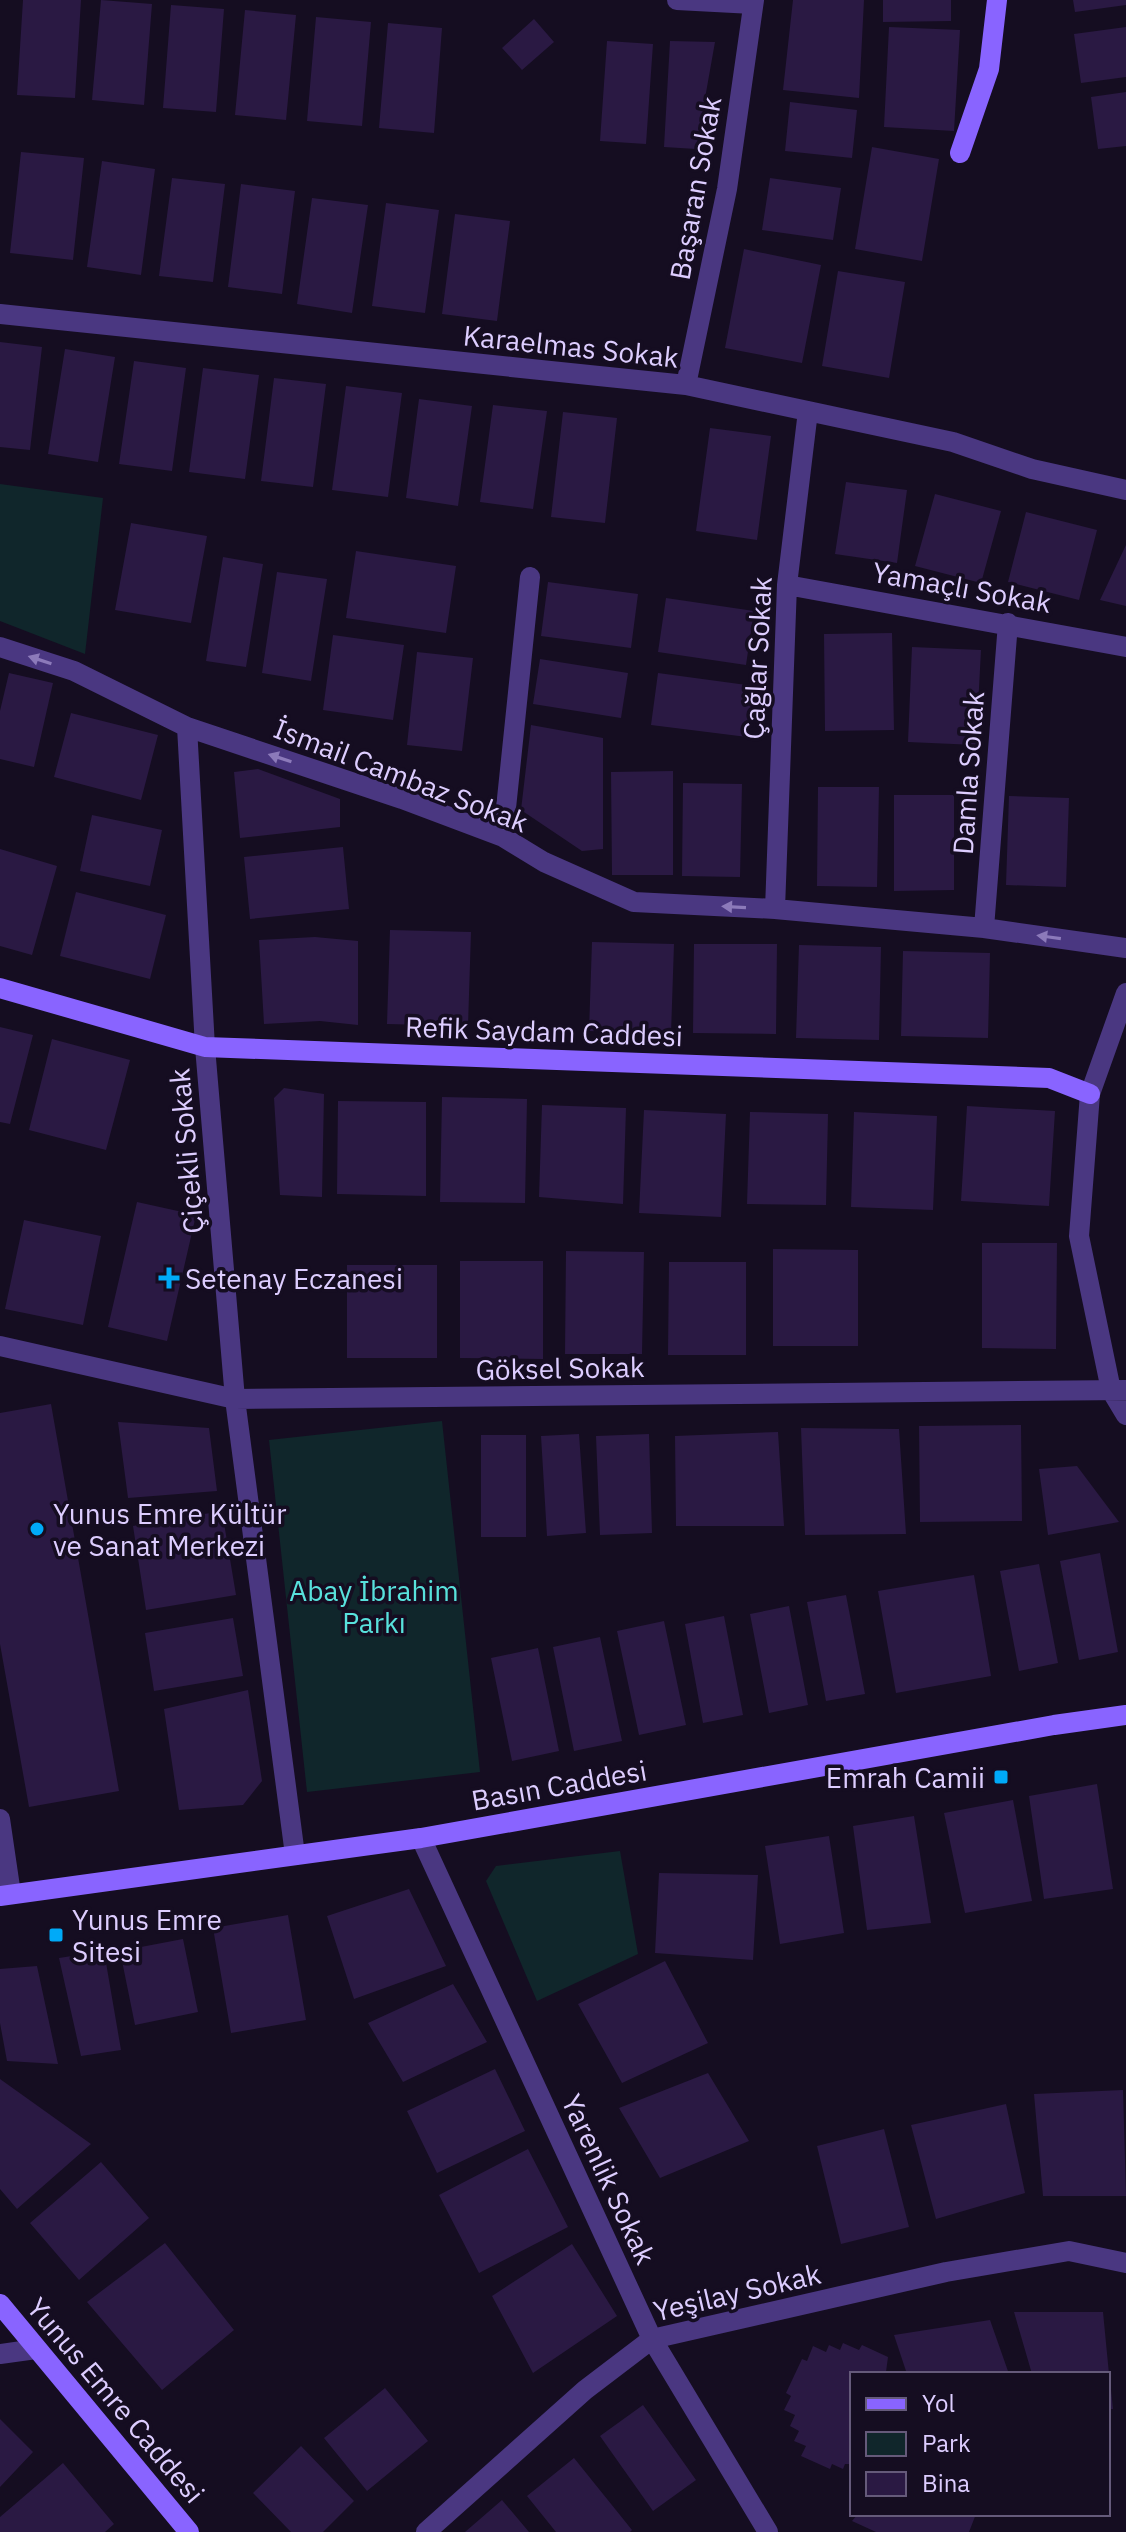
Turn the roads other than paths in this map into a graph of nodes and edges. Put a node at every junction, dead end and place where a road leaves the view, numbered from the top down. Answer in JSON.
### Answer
{"nodes":[{"id":1,"x":677,"y":0,"type":"edge"},
{"id":2,"x":997,"y":0,"type":"edge"},
{"id":3,"x":754,"y":2,"type":"edge"},
{"id":4,"x":960,"y":153,"type":"dead end"},
{"id":5,"x":0,"y":314,"type":"edge"},
{"id":6,"x":686,"y":385,"type":"junction"},
{"id":7,"x":808,"y":411,"type":"junction"},
{"id":8,"x":1126,"y":490,"type":"edge"},
{"id":9,"x":530,"y":577,"type":"dead end"},
{"id":10,"x":787,"y":585,"type":"junction"},
{"id":11,"x":1008,"y":623,"type":"junction"},
{"id":12,"x":0,"y":647,"type":"edge"},
{"id":13,"x":1126,"y":647,"type":"edge"},
{"id":14,"x":187,"y":727,"type":"junction"},
{"id":15,"x":503,"y":837,"type":"junction"},
{"id":16,"x":775,"y":909,"type":"junction"},
{"id":17,"x":984,"y":928,"type":"junction"},
{"id":18,"x":1126,"y":948,"type":"edge"},
{"id":19,"x":0,"y":988,"type":"edge"},
{"id":20,"x":1126,"y":993,"type":"edge"},
{"id":21,"x":205,"y":1047,"type":"junction"},
{"id":22,"x":1090,"y":1094,"type":"junction"},
{"id":23,"x":0,"y":1346,"type":"edge"},
{"id":24,"x":1118,"y":1390,"type":"edge"},
{"id":25,"x":235,"y":1399,"type":"junction"},
{"id":26,"x":1126,"y":1415,"type":"edge"},
{"id":27,"x":1126,"y":1715,"type":"edge"},
{"id":28,"x":0,"y":1819,"type":"edge"},
{"id":29,"x":421,"y":1838,"type":"junction"},
{"id":30,"x":295,"y":1855,"type":"junction"},
{"id":31,"x":6,"y":1895,"type":"edge"},
{"id":32,"x":1126,"y":2263,"type":"edge"},
{"id":33,"x":0,"y":2304,"type":"edge"},
{"id":34,"x":652,"y":2339,"type":"junction"},
{"id":35,"x":36,"y":2349,"type":"junction"},
{"id":36,"x":0,"y":2354,"type":"edge"},
{"id":37,"x":189,"y":2532,"type":"edge"},
{"id":38,"x":426,"y":2532,"type":"edge"},
{"id":39,"x":768,"y":2532,"type":"edge"}],
"edges":[{"from":1,"to":3,"type":"street"},
{"from":2,"to":4,"type":"street"},
{"from":3,"to":6,"type":"street","name":"Başaran Sokak"},
{"from":5,"to":6,"type":"street","name":"Karaelmas Sokak"},
{"from":6,"to":7,"type":"street","name":"Karaelmas Sokak"},
{"from":7,"to":8,"type":"street","name":"Karaelmas Sokak"},
{"from":7,"to":10,"type":"street","name":"Çağlar Sokak"},
{"from":9,"to":15,"type":"street"},
{"from":10,"to":11,"type":"street","name":"Yamaçlı Sokak"},
{"from":10,"to":16,"type":"street","name":"Çağlar Sokak"},
{"from":11,"to":13,"type":"street","name":"Yamaçlı Sokak"},
{"from":11,"to":17,"type":"street","name":"Damla Sokak"},
{"from":14,"to":12,"type":"street","name":"İsmail Cambaz Sokak","one_way":true},
{"from":15,"to":14,"type":"street","name":"İsmail Cambaz Sokak","one_way":true},
{"from":14,"to":21,"type":"street","name":"Çiçekli Sokak"},
{"from":16,"to":15,"type":"street","name":"İsmail Cambaz Sokak","one_way":true},
{"from":16,"to":17,"type":"street","name":"İsmail Cambaz Sokak"},
{"from":18,"to":17,"type":"street","name":"İsmail Cambaz Sokak","one_way":true},
{"from":19,"to":21,"type":"street","name":"Refik Saydam Caddesi"},
{"from":20,"to":22,"type":"street"},
{"from":21,"to":22,"type":"street","name":"Refik Saydam Caddesi"},
{"from":21,"to":25,"type":"street","name":"Çiçekli Sokak"},
{"from":22,"to":24,"type":"street"},
{"from":23,"to":25,"type":"street","name":"Göksel Sokak"},
{"from":24,"to":25,"type":"street","name":"Göksel Sokak"},
{"from":24,"to":26,"type":"street"},
{"from":25,"to":30,"type":"street","name":"Çiçekli Sokak"},
{"from":27,"to":29,"type":"street","name":"Basın Caddesi"},
{"from":28,"to":31,"type":"street"},
{"from":29,"to":30,"type":"street","name":"Basın Caddesi"},
{"from":29,"to":34,"type":"street","name":"Yarenlik Sokak"},
{"from":30,"to":31,"type":"street","name":"Basın Caddesi"},
{"from":32,"to":34,"type":"street","name":"Yeşilay Sokak"},
{"from":33,"to":35,"type":"street","name":"Yunus Emre Caddesi"},
{"from":34,"to":38,"type":"street","name":"Yeşilay Sokak"},
{"from":34,"to":39,"type":"street","name":"Yarenlik Sokak"},
{"from":35,"to":36,"type":"street"},
{"from":35,"to":37,"type":"street","name":"Yunus Emre Caddesi"}]}
